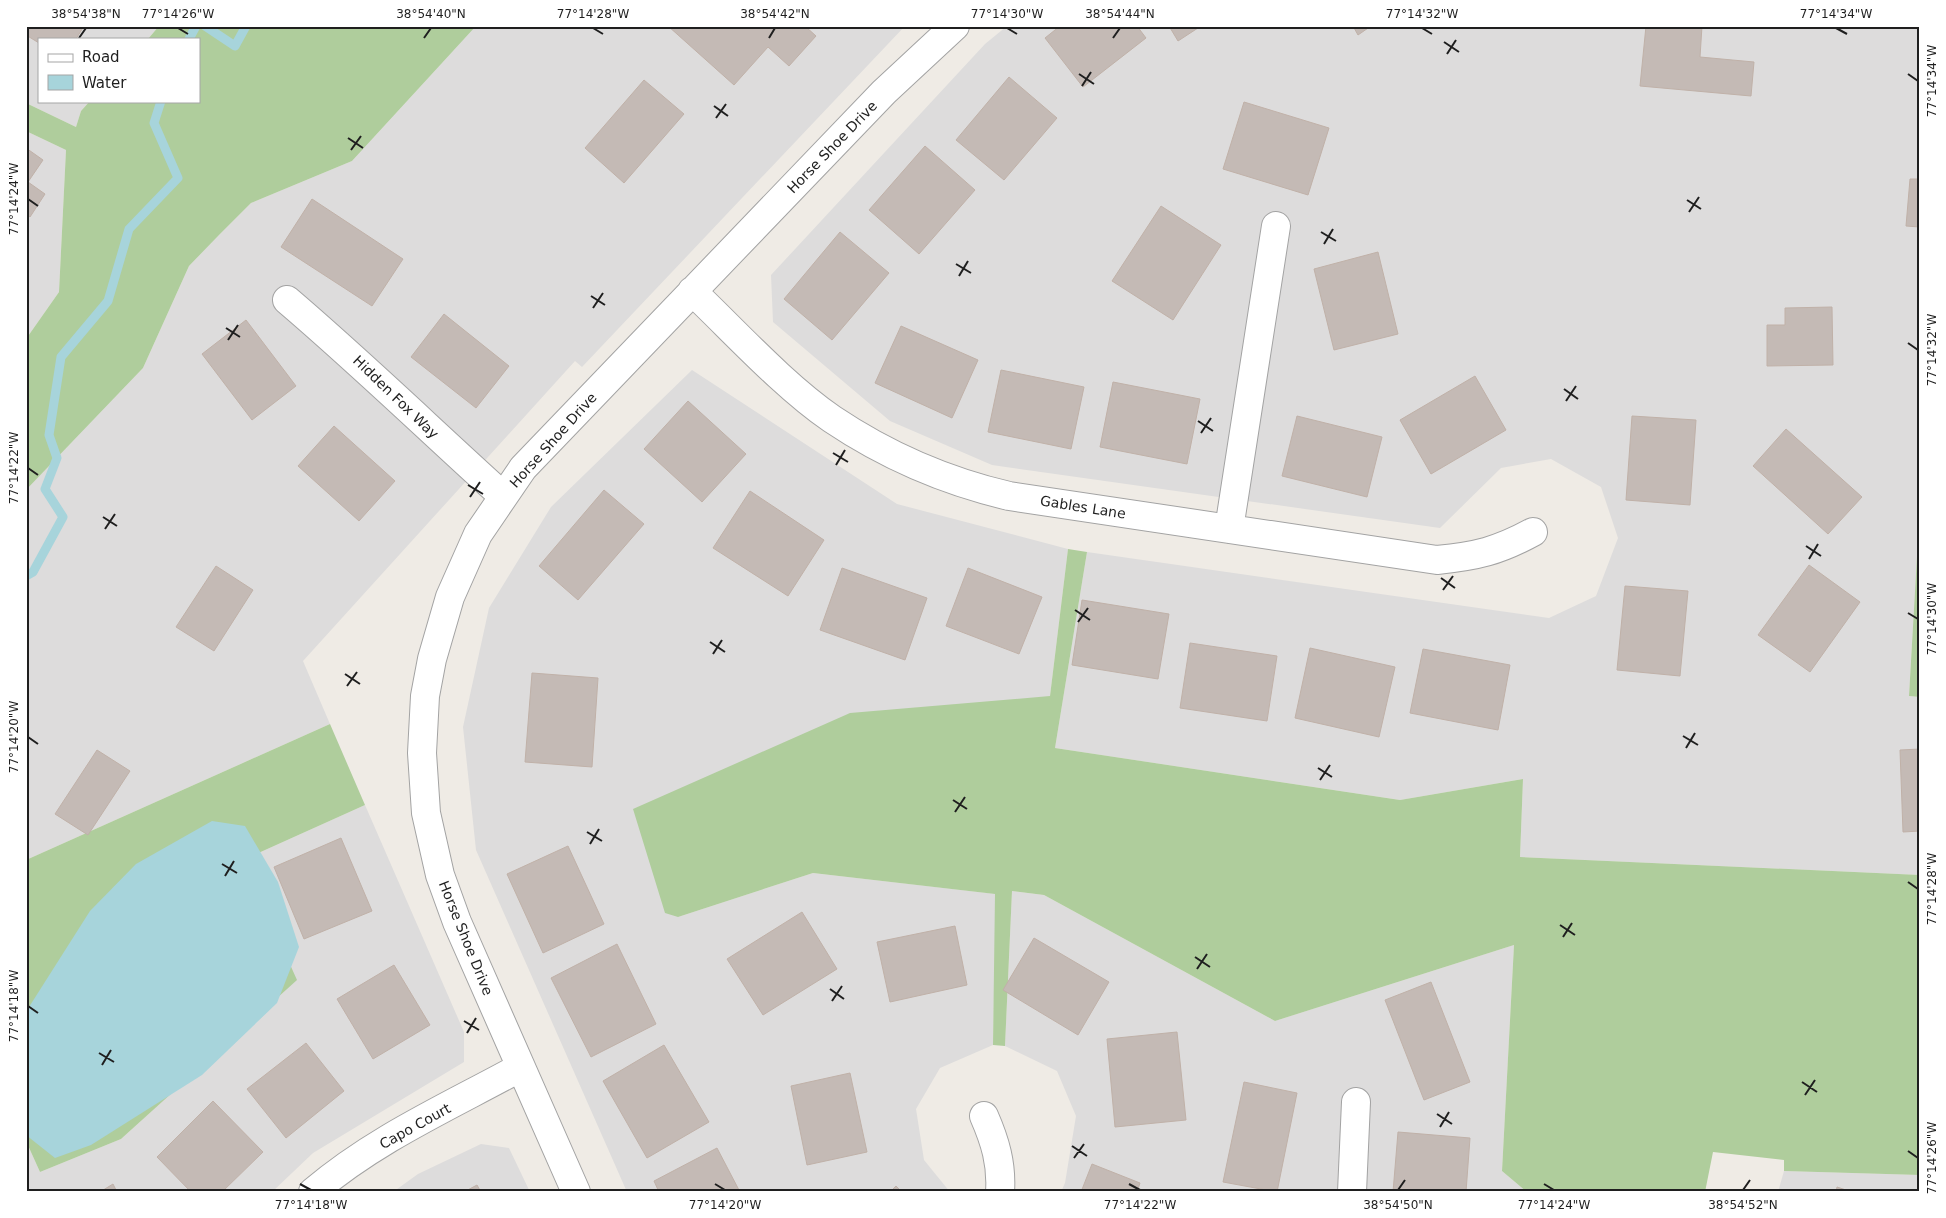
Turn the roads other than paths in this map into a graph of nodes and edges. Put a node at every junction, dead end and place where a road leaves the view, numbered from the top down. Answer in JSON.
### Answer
{"nodes":[{"id":1,"x":955,"y":26,"type":"edge"},
{"id":2,"x":1276,"y":226,"type":"dead end"},
{"id":3,"x":692,"y":292,"type":"junction"},
{"id":4,"x":287,"y":300,"type":"dead end"},
{"id":5,"x":503,"y":496,"type":"junction"},
{"id":6,"x":1229,"y":529,"type":"junction"},
{"id":7,"x":1534,"y":532,"type":"dead end"},
{"id":8,"x":521,"y":1067,"type":"junction"},
{"id":9,"x":1356,"y":1102,"type":"dead end"},
{"id":10,"x":984,"y":1116,"type":"dead end"},
{"id":11,"x":313,"y":1192,"type":"edge"},
{"id":12,"x":576,"y":1192,"type":"edge"},
{"id":13,"x":1000,"y":1192,"type":"edge"},
{"id":14,"x":1352,"y":1192,"type":"edge"}],
"edges":[{"from":1,"to":3,"type":"street","name":"Horse Shoe Drive"},
{"from":2,"to":6,"type":"street"},
{"from":3,"to":5,"type":"street","name":"Horse Shoe Drive"},
{"from":3,"to":6,"type":"street","name":"Gables Lane"},
{"from":4,"to":5,"type":"street","name":"Hidden Fox Way"},
{"from":5,"to":8,"type":"street","name":"Horse Shoe Drive"},
{"from":6,"to":7,"type":"street","name":"Gables Lane"},
{"from":8,"to":11,"type":"street","name":"Capo Court"},
{"from":8,"to":12,"type":"street","name":"Horse Shoe Drive"},
{"from":9,"to":14,"type":"street"},
{"from":10,"to":13,"type":"street"}]}
